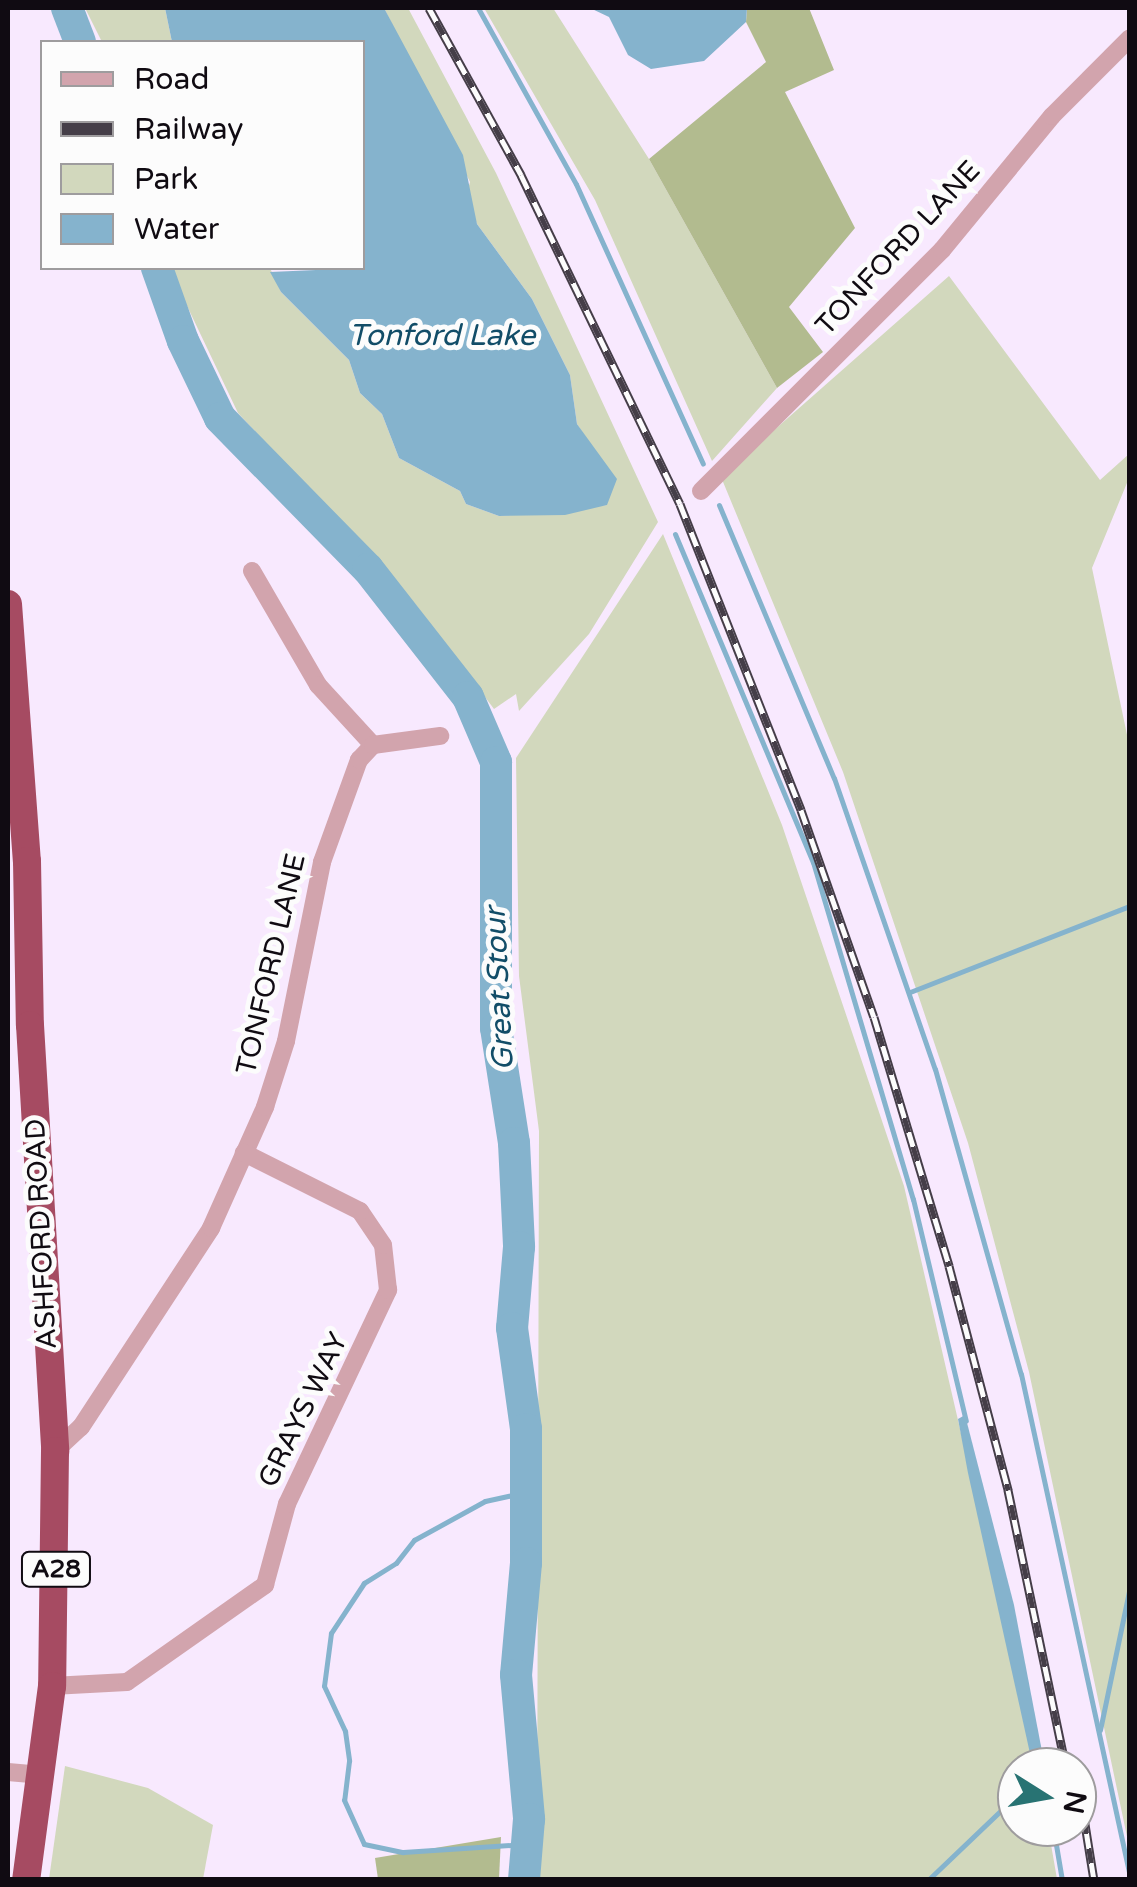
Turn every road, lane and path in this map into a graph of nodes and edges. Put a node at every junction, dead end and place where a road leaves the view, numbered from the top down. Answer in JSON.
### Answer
{"nodes":[{"id":1,"x":1130,"y":38,"type":"edge"},
{"id":2,"x":701,"y":491,"type":"dead end"},
{"id":3,"x":252,"y":571,"type":"dead end"},
{"id":4,"x":8,"y":604,"type":"edge"},
{"id":5,"x":440,"y":736,"type":"dead end"},
{"id":6,"x":373,"y":745,"type":"junction"},
{"id":7,"x":244,"y":1153,"type":"junction"},
{"id":8,"x":55,"y":1452,"type":"junction"},
{"id":9,"x":52,"y":1686,"type":"junction"},
{"id":10,"x":8,"y":1772,"type":"edge"},
{"id":11,"x":42,"y":1775,"type":"junction"},
{"id":12,"x":26,"y":1880,"type":"edge"}],
"edges":[{"from":1,"to":2,"type":"street","name":"TONFORD LANE"},
{"from":3,"to":6,"type":"street"},
{"from":4,"to":8,"type":"highway","name":"ASHFORD ROAD","number":"A28"},
{"from":5,"to":6,"type":"street"},
{"from":6,"to":7,"type":"street","name":"TONFORD LANE"},
{"from":7,"to":8,"type":"street","name":"TONFORD LANE"},
{"from":7,"to":9,"type":"street","name":"GRAYS WAY"},
{"from":8,"to":9,"type":"highway","name":"ASHFORD ROAD","number":"A28"},
{"from":9,"to":11,"type":"highway","number":"A28"},
{"from":10,"to":11,"type":"street"},
{"from":11,"to":12,"type":"highway","number":"A28"}]}
